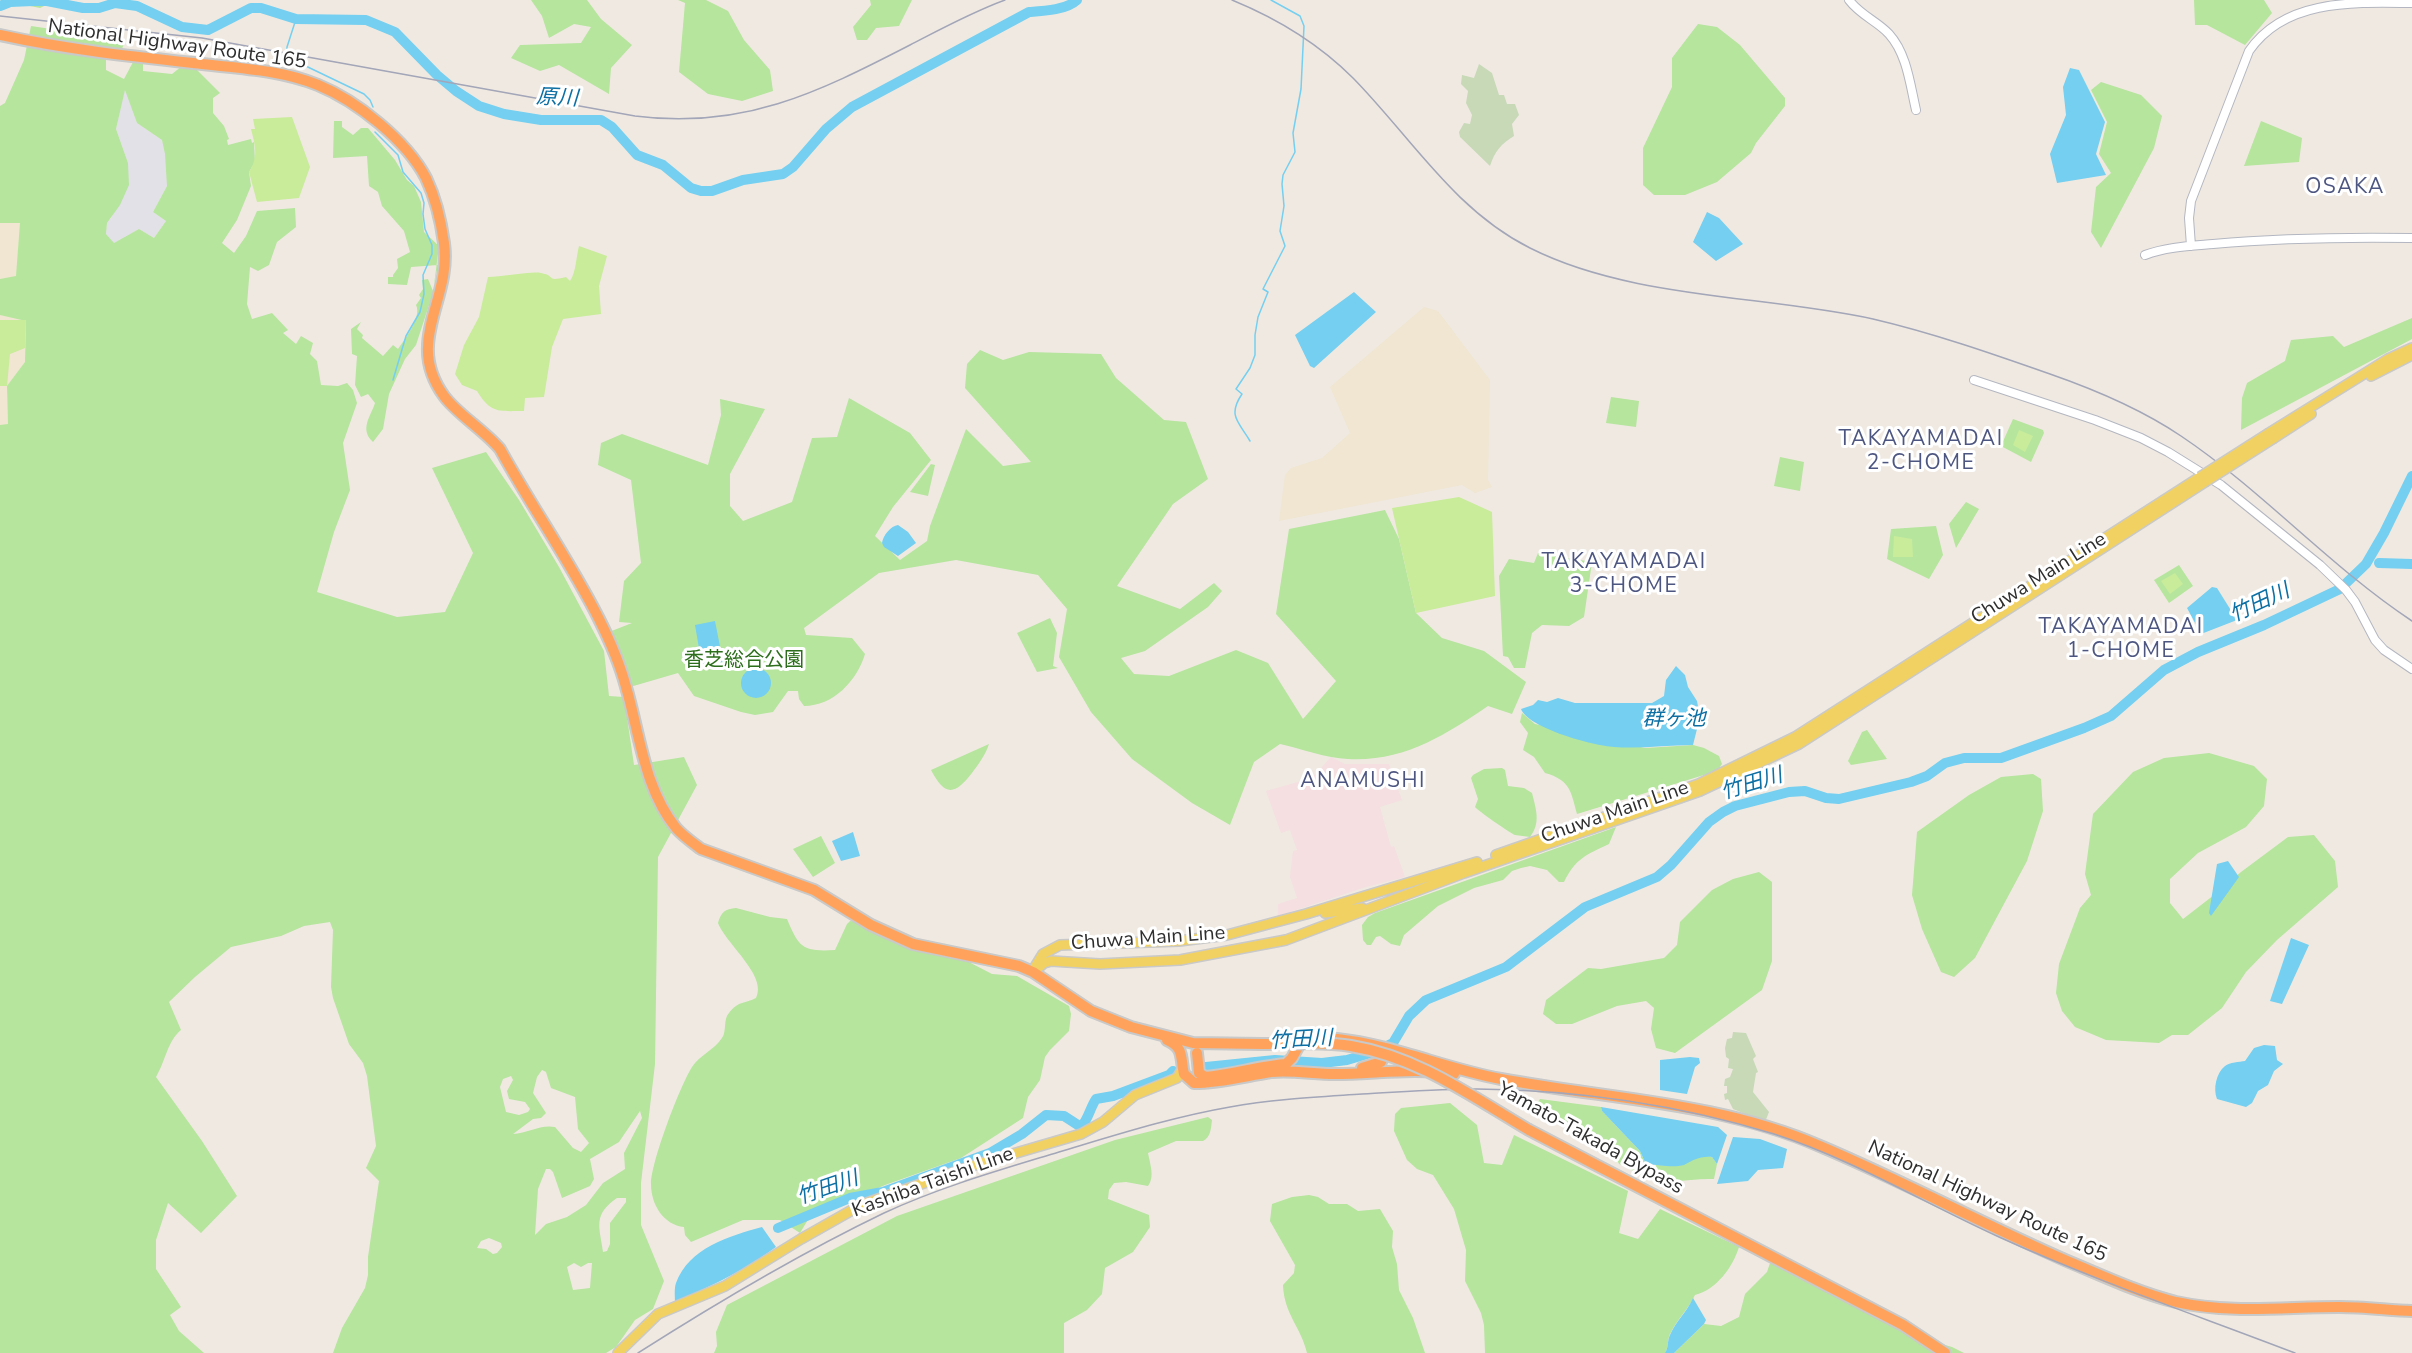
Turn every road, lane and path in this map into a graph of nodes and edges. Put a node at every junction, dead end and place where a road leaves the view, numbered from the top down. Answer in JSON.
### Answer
{"nodes":[{"id":1,"x":1849,"y":0,"type":"edge"},
{"id":2,"x":2412,"y":3,"type":"edge"},
{"id":3,"x":0,"y":35,"type":"edge"},
{"id":4,"x":1916,"y":110,"type":"dead end"},
{"id":5,"x":2412,"y":238,"type":"edge"},
{"id":6,"x":2191,"y":246,"type":"junction"},
{"id":7,"x":2145,"y":255,"type":"dead end"},
{"id":8,"x":2412,"y":348,"type":"edge"},
{"id":9,"x":2412,"y":355,"type":"edge"},
{"id":10,"x":1974,"y":380,"type":"dead end"},
{"id":11,"x":2272,"y":435,"type":"junction"},
{"id":12,"x":2202,"y":479,"type":"junction"},
{"id":13,"x":2412,"y":669,"type":"edge"},
{"id":14,"x":1379,"y":906,"type":"junction"},
{"id":15,"x":1306,"y":914,"type":"junction"},
{"id":16,"x":1033,"y":972,"type":"junction"},
{"id":17,"x":1157,"y":1035,"type":"junction"},
{"id":18,"x":1303,"y":1038,"type":"junction"},
{"id":19,"x":1212,"y":1040,"type":"junction"},
{"id":20,"x":1375,"y":1045,"type":"junction"},
{"id":21,"x":1195,"y":1048,"type":"junction"},
{"id":22,"x":1183,"y":1055,"type":"junction"},
{"id":23,"x":1183,"y":1068,"type":"junction"},
{"id":24,"x":1305,"y":1071,"type":"junction"},
{"id":25,"x":1188,"y":1079,"type":"junction"},
{"id":26,"x":1164,"y":1085,"type":"junction"},
{"id":27,"x":1552,"y":1087,"type":"junction"},
{"id":28,"x":2412,"y":1311,"type":"edge"},
{"id":29,"x":618,"y":1353,"type":"edge"},
{"id":30,"x":1945,"y":1353,"type":"edge"}],
"edges":[{"from":1,"to":4,"type":"street"},
{"from":2,"to":6,"type":"street"},
{"from":3,"to":16,"type":"highway","name":"National Highway Route 165"},
{"from":5,"to":6,"type":"street"},
{"from":6,"to":7,"type":"street"},
{"from":8,"to":11,"type":"main road","name":"Chuwa Main Line"},
{"from":9,"to":11,"type":"main road","name":"Chuwa Main Line"},
{"from":10,"to":13,"type":"street"},
{"from":11,"to":12,"type":"main road","name":"Chuwa Main Line","bridge":true},
{"from":12,"to":14,"type":"main road","name":"Chuwa Main Line"},
{"from":12,"to":15,"type":"main road","name":"Chuwa Main Line"},
{"from":14,"to":15,"type":"main road"},
{"from":14,"to":16,"type":"main road","name":"Chuwa Main Line"},
{"from":15,"to":16,"type":"main road","name":"Chuwa Main Line"},
{"from":16,"to":17,"type":"highway","name":"National Highway Route 165"},
{"from":17,"to":19,"type":"highway","name":"National Highway Route 165"},
{"from":17,"to":21,"type":"highway"},
{"from":17,"to":22,"type":"highway","name":"National Highway Route 165"},
{"from":18,"to":19,"type":"highway","name":"National Highway Route 165"},
{"from":18,"to":20,"type":"highway","name":"National Highway Route 165"},
{"from":18,"to":21,"type":"highway"},
{"from":19,"to":21,"type":"highway"},
{"from":20,"to":24,"type":"highway"},
{"from":20,"to":27,"type":"highway","name":"National Highway Route 165"},
{"from":21,"to":22,"type":"highway"},
{"from":21,"to":25,"type":"highway"},
{"from":21,"to":30,"type":"highway","name":"Yamato-Takada Bypass","bridge":true},
{"from":22,"to":23,"type":"highway"},
{"from":23,"to":25,"type":"highway"},
{"from":23,"to":26,"type":"main road","name":"Kashiba Taishi Line"},
{"from":24,"to":25,"type":"highway","name":"National Highway Route 165"},
{"from":24,"to":27,"type":"highway","name":"National Highway Route 165"},
{"from":25,"to":26,"type":"main road","name":"Kashiba Taishi Line"},
{"from":26,"to":29,"type":"main road","name":"Kashiba Taishi Line"},
{"from":27,"to":28,"type":"highway","name":"National Highway Route 165"}]}
